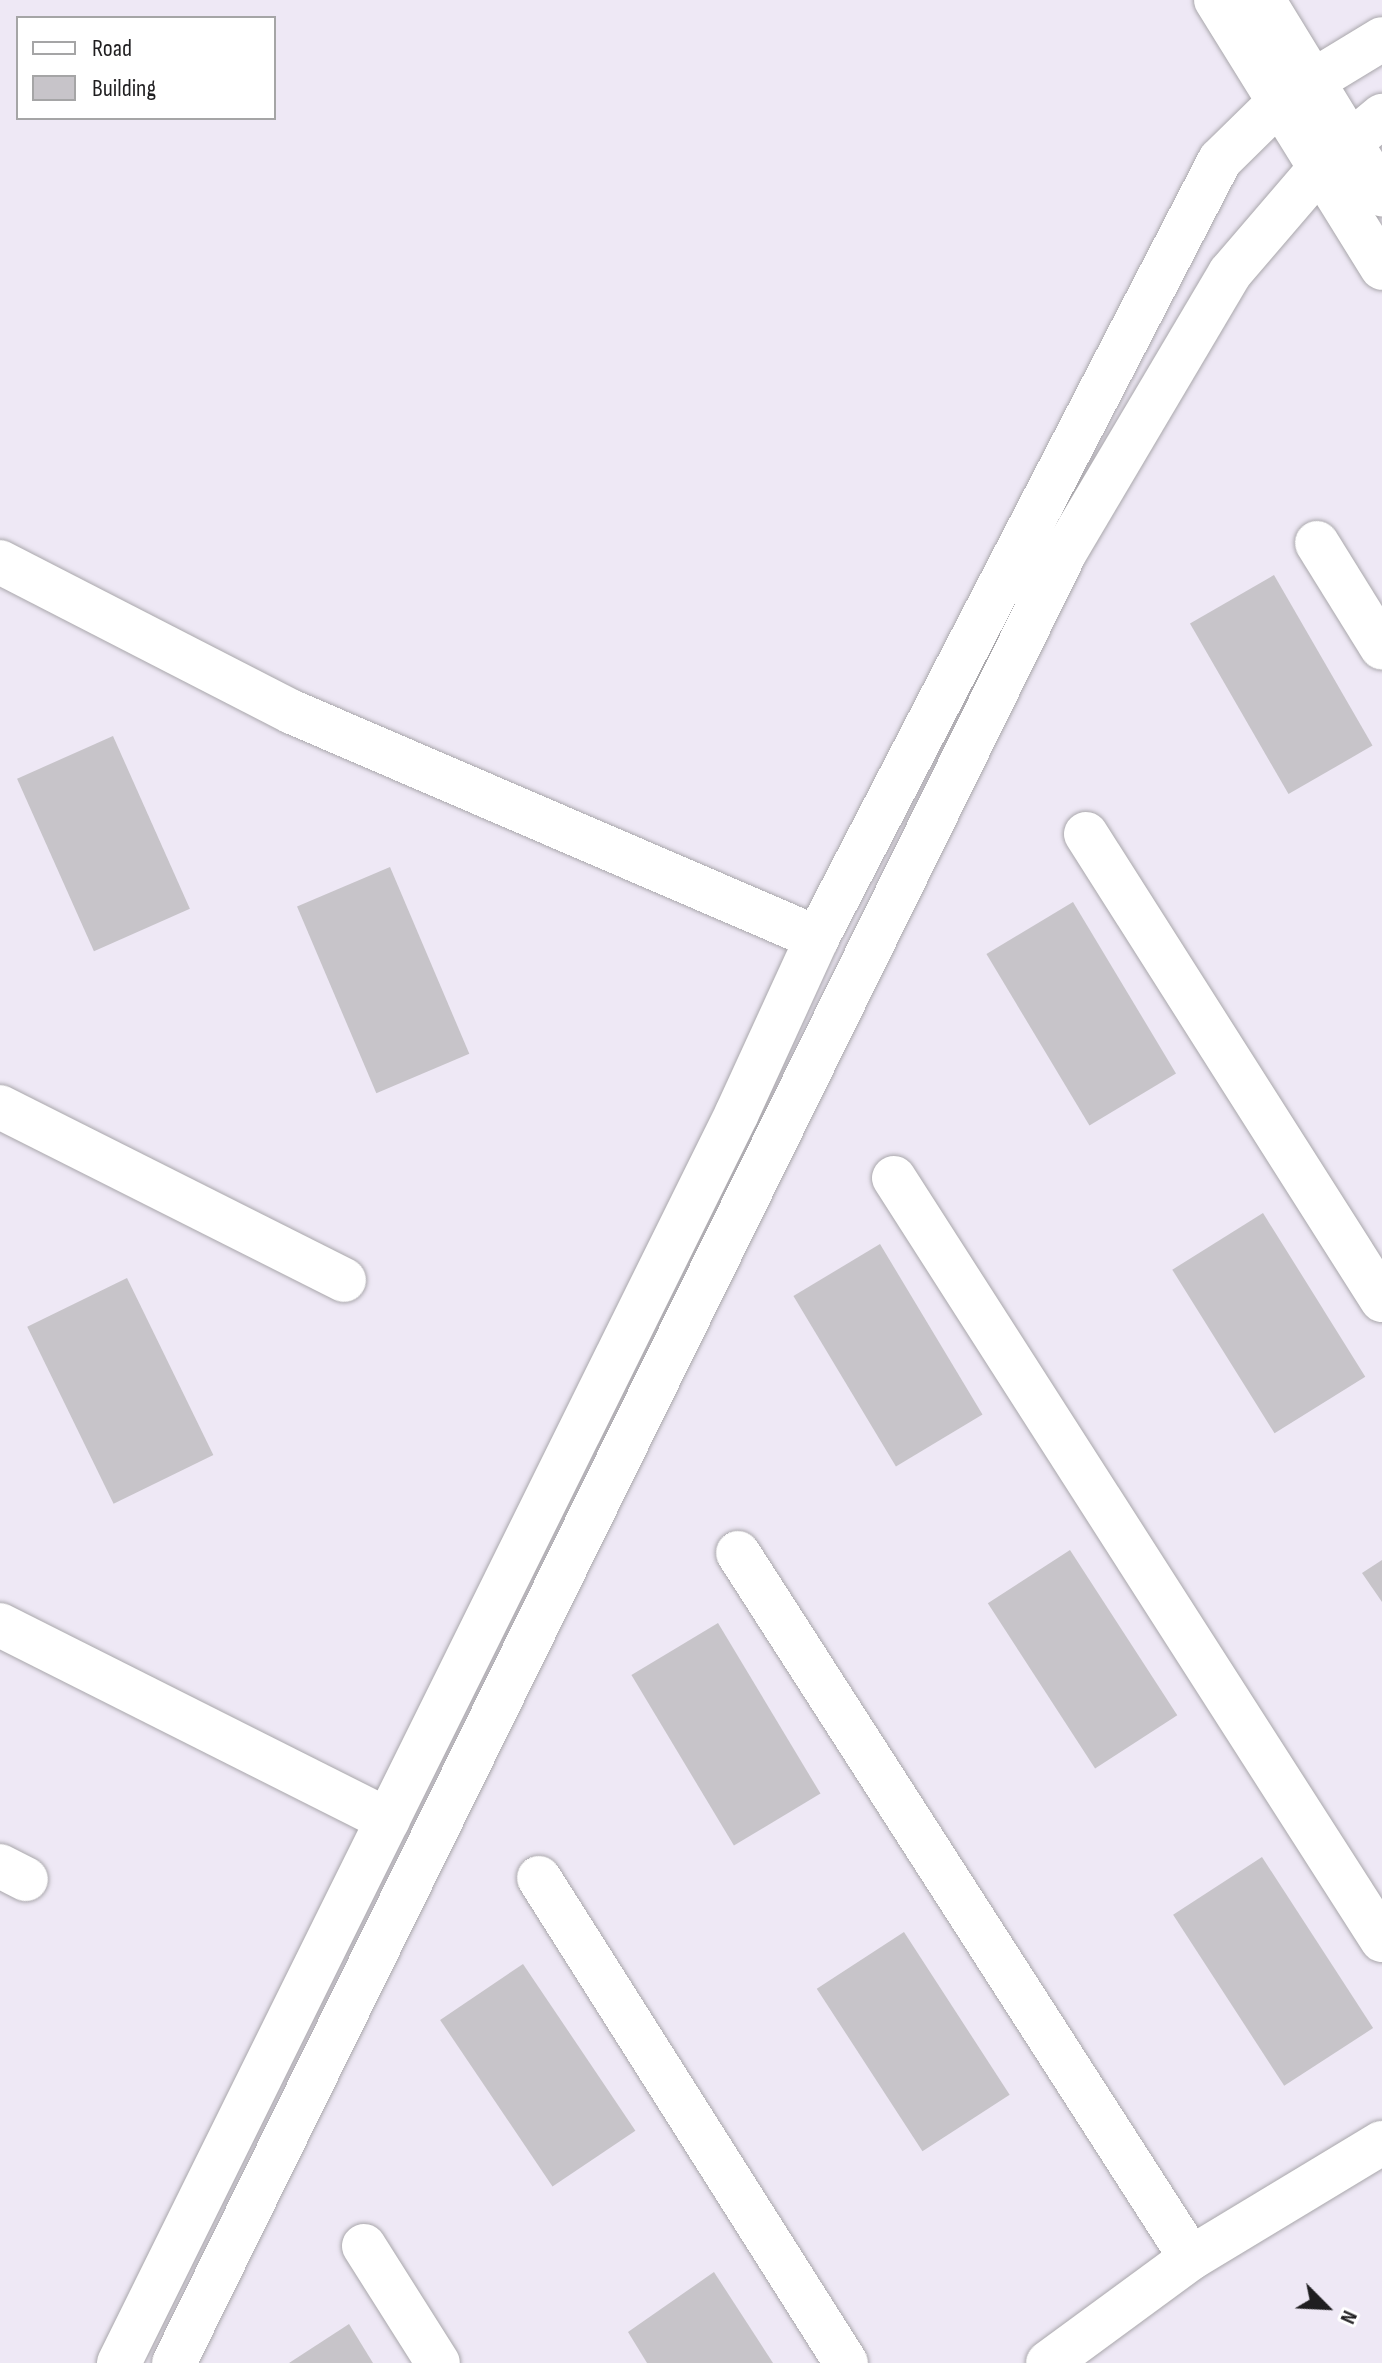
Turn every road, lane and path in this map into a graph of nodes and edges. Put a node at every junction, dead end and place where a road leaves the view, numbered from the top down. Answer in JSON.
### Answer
{"nodes":[{"id":1,"x":1216,"y":0,"type":"edge"},
{"id":2,"x":1263,"y":0,"type":"edge"},
{"id":3,"x":1382,"y":39,"type":"edge"},
{"id":4,"x":1296,"y":90,"type":"junction"},
{"id":5,"x":1351,"y":142,"type":"edge"},
{"id":6,"x":1382,"y":194,"type":"edge"},
{"id":7,"x":1382,"y":268,"type":"edge"},
{"id":8,"x":1317,"y":543,"type":"dead end"},
{"id":9,"x":0,"y":562,"type":"edge"},
{"id":10,"x":1382,"y":648,"type":"edge"},
{"id":11,"x":1086,"y":834,"type":"dead end"},
{"id":12,"x":817,"y":938,"type":"junction"},
{"id":13,"x":0,"y":1107,"type":"edge"},
{"id":14,"x":894,"y":1178,"type":"dead end"},
{"id":15,"x":344,"y":1280,"type":"dead end"},
{"id":16,"x":1382,"y":1300,"type":"edge"},
{"id":17,"x":738,"y":1553,"type":"dead end"},
{"id":18,"x":0,"y":1625,"type":"edge"},
{"id":19,"x":388,"y":1820,"type":"junction"},
{"id":20,"x":539,"y":1878,"type":"dead end"},
{"id":21,"x":1382,"y":1940,"type":"edge"},
{"id":22,"x":1382,"y":2143,"type":"edge"},
{"id":23,"x":364,"y":2246,"type":"dead end"},
{"id":24,"x":1191,"y":2258,"type":"junction"},
{"id":25,"x":119,"y":2363,"type":"edge"},
{"id":26,"x":174,"y":2363,"type":"edge"},
{"id":27,"x":438,"y":2363,"type":"edge"},
{"id":28,"x":846,"y":2363,"type":"edge"},
{"id":29,"x":1048,"y":2363,"type":"edge"}],
"edges":[{"from":1,"to":4,"type":"street"},
{"from":2,"to":4,"type":"street"},
{"from":3,"to":4,"type":"street"},
{"from":4,"to":5,"type":"street"},
{"from":4,"to":12,"type":"street"},
{"from":5,"to":6,"type":"street"},
{"from":5,"to":7,"type":"street"},
{"from":5,"to":26,"type":"street"},
{"from":8,"to":10,"type":"street"},
{"from":9,"to":12,"type":"street"},
{"from":11,"to":16,"type":"street"},
{"from":12,"to":19,"type":"street"},
{"from":13,"to":15,"type":"street"},
{"from":14,"to":21,"type":"street"},
{"from":17,"to":24,"type":"street"},
{"from":18,"to":19,"type":"street"},
{"from":19,"to":25,"type":"street"},
{"from":20,"to":28,"type":"street"},
{"from":22,"to":24,"type":"street"},
{"from":23,"to":27,"type":"street"},
{"from":24,"to":29,"type":"street"}]}
